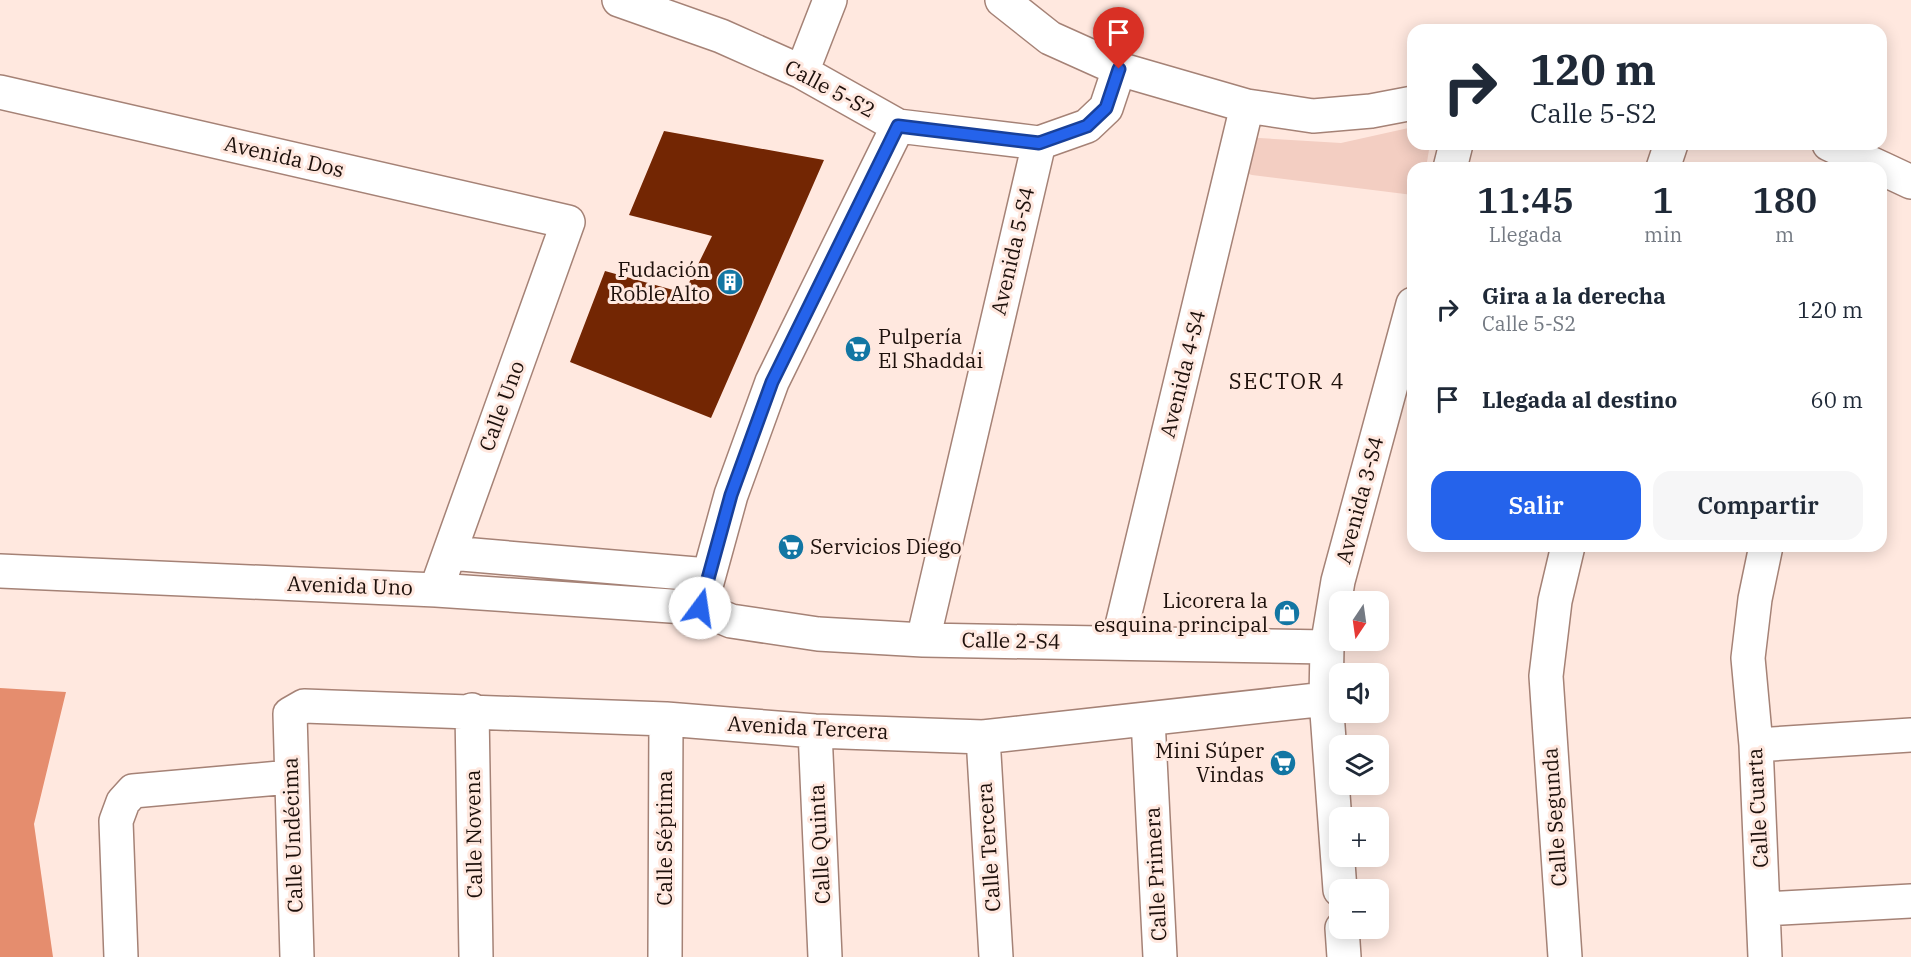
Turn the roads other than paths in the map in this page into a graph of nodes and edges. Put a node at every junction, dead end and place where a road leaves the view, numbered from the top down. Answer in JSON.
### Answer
{"nodes":[{"id":1,"x":619,"y":0,"type":"edge"},
{"id":2,"x":830,"y":0,"type":"edge"},
{"id":3,"x":1002,"y":0,"type":"edge"},
{"id":4,"x":1119,"y":69,"type":"junction"},
{"id":5,"x":802,"y":72,"type":"junction"},
{"id":6,"x":0,"y":92,"type":"edge"},
{"id":7,"x":1407,"y":104,"type":"edge"},
{"id":8,"x":1247,"y":106,"type":"junction"},
{"id":9,"x":898,"y":126,"type":"junction"},
{"id":10,"x":1039,"y":143,"type":"junction"},
{"id":11,"x":1841,"y":150,"type":"edge"},
{"id":12,"x":1865,"y":162,"type":"edge"},
{"id":13,"x":568,"y":222,"type":"joint"},
{"id":14,"x":1407,"y":326,"type":"edge"},
{"id":15,"x":1567,"y":552,"type":"edge"},
{"id":16,"x":1765,"y":552,"type":"edge"},
{"id":17,"x":450,"y":553,"type":"junction"},
{"id":18,"x":0,"y":571,"type":"edge"},
{"id":19,"x":708,"y":575,"type":"junction"},
{"id":20,"x":436,"y":590,"type":"junction"},
{"id":21,"x":700,"y":608,"type":"junction"},
{"id":22,"x":922,"y":640,"type":"junction"},
{"id":23,"x":1118,"y":642,"type":"junction"},
{"id":24,"x":1327,"y":647,"type":"junction"},
{"id":25,"x":1326,"y":699,"type":"junction"},
{"id":26,"x":472,"y":710,"type":"junction"},
{"id":27,"x":290,"y":714,"type":"joint"},
{"id":28,"x":666,"y":719,"type":"junction"},
{"id":29,"x":1148,"y":719,"type":"junction"},
{"id":30,"x":815,"y":731,"type":"junction"},
{"id":31,"x":1911,"y":735,"type":"edge"},
{"id":32,"x":982,"y":737,"type":"junction"},
{"id":33,"x":1756,"y":745,"type":"junction"},
{"id":34,"x":290,"y":777,"type":"junction"},
{"id":35,"x":1339,"y":879,"type":"edge"},
{"id":36,"x":1911,"y":901,"type":"edge"},
{"id":37,"x":1763,"y":909,"type":"junction"},
{"id":38,"x":1343,"y":939,"type":"edge"},
{"id":39,"x":121,"y":957,"type":"edge"},
{"id":40,"x":297,"y":957,"type":"edge"},
{"id":41,"x":476,"y":957,"type":"edge"},
{"id":42,"x":664,"y":957,"type":"edge"},
{"id":43,"x":825,"y":957,"type":"edge"},
{"id":44,"x":996,"y":957,"type":"edge"},
{"id":45,"x":1160,"y":957,"type":"edge"},
{"id":46,"x":1344,"y":957,"type":"edge"},
{"id":47,"x":1565,"y":957,"type":"edge"},
{"id":48,"x":1765,"y":957,"type":"edge"}],
"edges":[{"from":1,"to":5,"type":"street","name":"Calle 5-S2"},
{"from":2,"to":5,"type":"street"},
{"from":3,"to":4,"type":"street"},
{"from":4,"to":8,"type":"street"},
{"from":4,"to":10,"type":"street","name":"Calle 5-S2"},
{"from":5,"to":9,"type":"street","name":"Calle 5-S2"},
{"from":6,"to":13,"type":"street","name":"Avenida Dos"},
{"from":7,"to":8,"type":"street"},
{"from":8,"to":23,"type":"street","name":"Avenida 4-S4"},
{"from":9,"to":10,"type":"street","name":"Calle 5-S2"},
{"from":9,"to":19,"type":"street"},
{"from":10,"to":22,"type":"street","name":"Avenida 5-S4"},
{"from":11,"to":12,"type":"street"},
{"from":13,"to":17,"type":"street","name":"Calle Uno"},
{"from":14,"to":24,"type":"street","name":"Avenida 3-S4"},
{"from":15,"to":47,"type":"street","name":"Calle Segunda"},
{"from":16,"to":33,"type":"street","name":"Calle Cuarta"},
{"from":17,"to":19,"type":"street"},
{"from":17,"to":20,"type":"street","name":"Calle Uno"},
{"from":18,"to":20,"type":"street","name":"Avenida Uno"},
{"from":19,"to":21,"type":"street"},
{"from":20,"to":21,"type":"street","name":"Avenida Uno"},
{"from":21,"to":22,"type":"street","name":"Calle 2-S4"},
{"from":22,"to":23,"type":"street","name":"Calle 2-S4"},
{"from":23,"to":24,"type":"street","name":"Calle 2-S4"},
{"from":24,"to":25,"type":"street","name":"Avenida 3-S4"},
{"from":25,"to":29,"type":"street","name":"Avenida Tercera"},
{"from":25,"to":35,"type":"street","name":"Avenida 3-S4"},
{"from":26,"to":27,"type":"street","name":"Avenida Tercera"},
{"from":26,"to":28,"type":"street","name":"Avenida Tercera"},
{"from":26,"to":41,"type":"street","name":"Calle Novena"},
{"from":27,"to":34,"type":"street","name":"Calle Undécima"},
{"from":28,"to":30,"type":"street","name":"Avenida Tercera"},
{"from":28,"to":42,"type":"street","name":"Calle Séptima"},
{"from":29,"to":32,"type":"street","name":"Avenida Tercera"},
{"from":29,"to":45,"type":"street","name":"Calle Primera"},
{"from":30,"to":32,"type":"street","name":"Avenida Tercera"},
{"from":30,"to":43,"type":"street","name":"Calle Quinta"},
{"from":31,"to":33,"type":"street"},
{"from":32,"to":44,"type":"street","name":"Calle Tercera"},
{"from":33,"to":37,"type":"street","name":"Calle Cuarta"},
{"from":34,"to":39,"type":"street"},
{"from":34,"to":40,"type":"street","name":"Calle Undécima"},
{"from":36,"to":37,"type":"street"},
{"from":37,"to":48,"type":"street","name":"Calle Cuarta"},
{"from":38,"to":46,"type":"street"}]}
